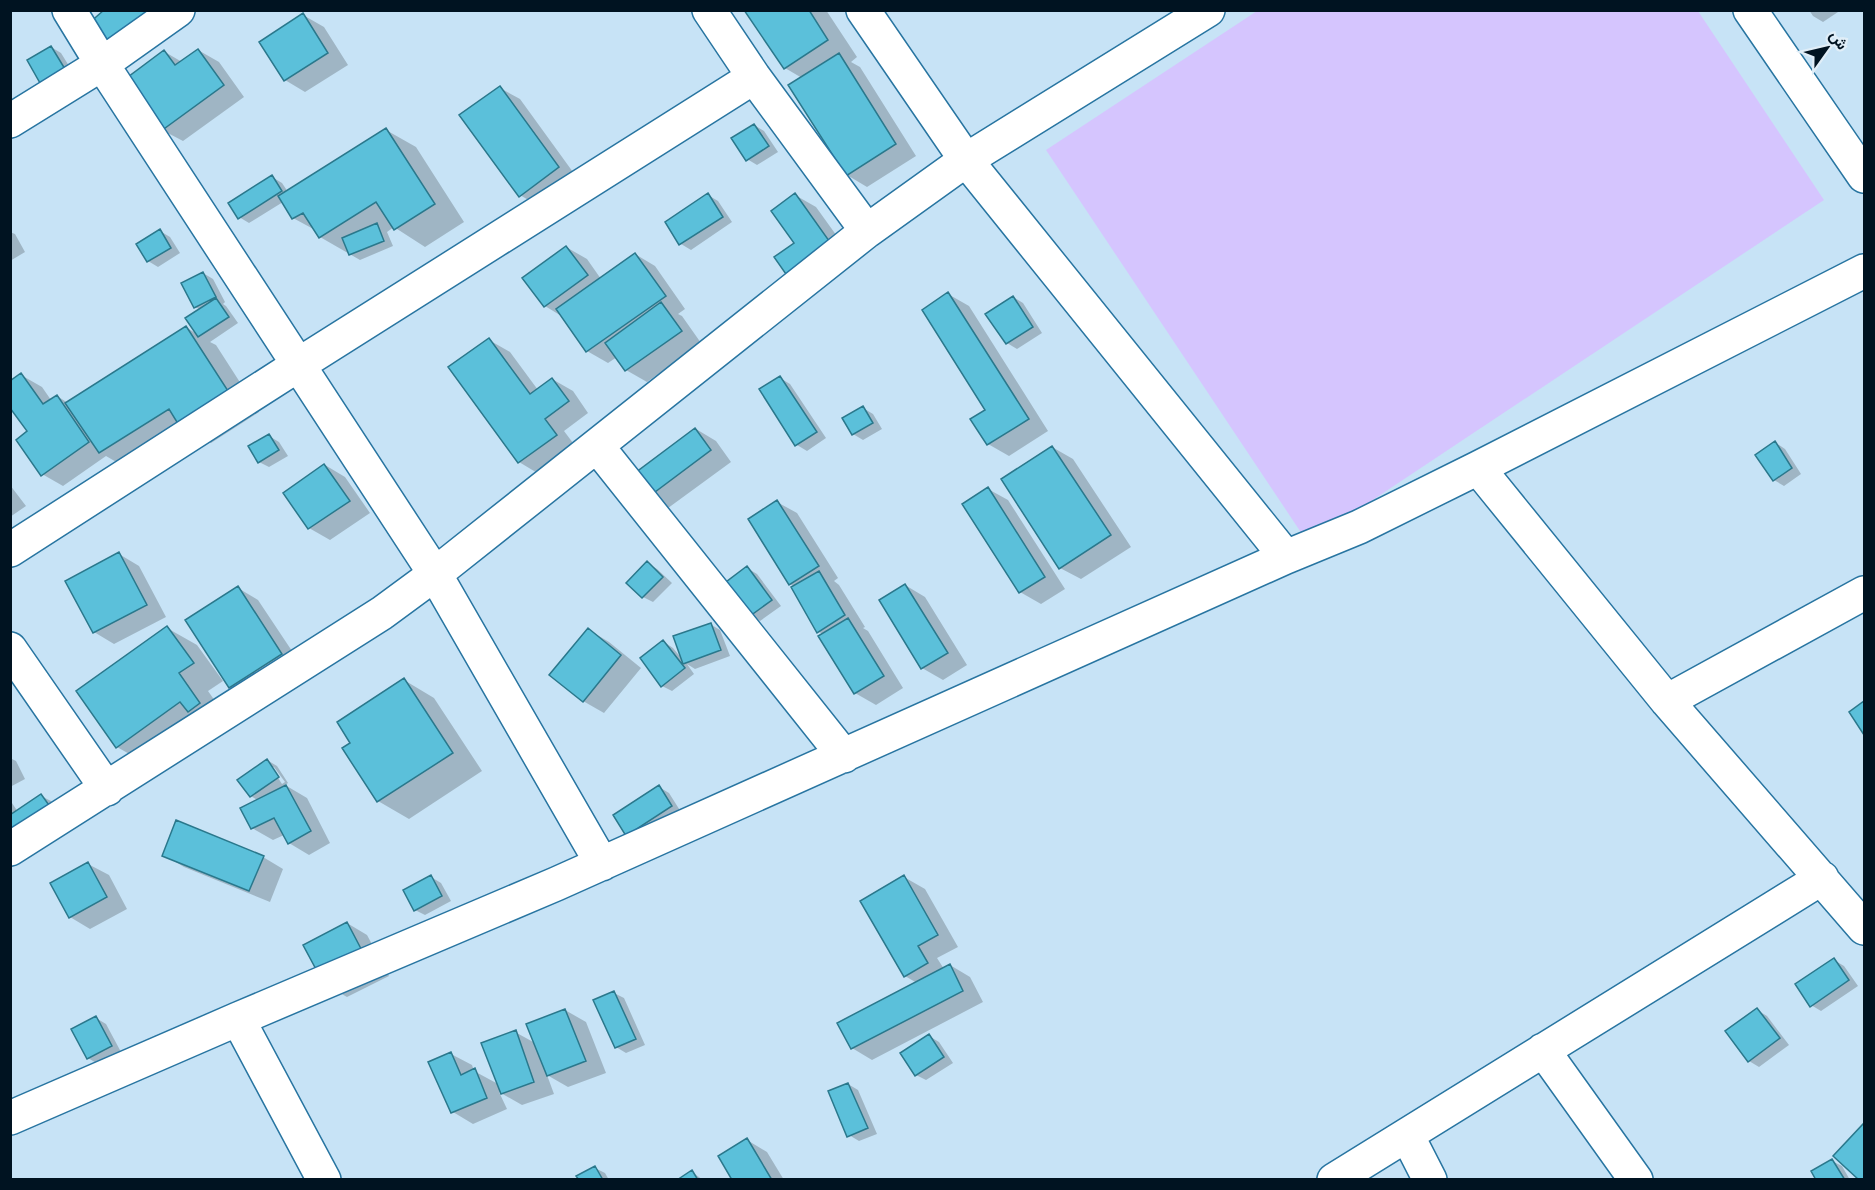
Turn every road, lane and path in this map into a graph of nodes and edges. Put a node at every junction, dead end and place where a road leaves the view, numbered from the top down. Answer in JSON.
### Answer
{"nodes":[{"id":1,"x":69,"y":10,"type":"edge"},
{"id":2,"x":178,"y":10,"type":"edge"},
{"id":3,"x":710,"y":10,"type":"edge"},
{"id":4,"x":863,"y":10,"type":"edge"},
{"id":5,"x":1750,"y":10,"type":"edge"},
{"id":6,"x":1205,"y":11,"type":"edge"},
{"id":7,"x":102,"y":64,"type":"junction"},
{"id":8,"x":754,"y":77,"type":"junction"},
{"id":9,"x":10,"y":122,"type":"edge"},
{"id":10,"x":966,"y":160,"type":"junction"},
{"id":11,"x":1864,"y":176,"type":"edge"},
{"id":12,"x":867,"y":231,"type":"junction"},
{"id":13,"x":1864,"y":271,"type":"edge"},
{"id":14,"x":298,"y":365,"type":"junction"},
{"id":15,"x":597,"y":446,"type":"junction"},
{"id":16,"x":1478,"y":468,"type":"junction"},
{"id":17,"x":10,"y":550,"type":"edge"},
{"id":18,"x":1286,"y":557,"type":"junction"},
{"id":19,"x":435,"y":574,"type":"junction"},
{"id":20,"x":1864,"y":593,"type":"edge"},
{"id":21,"x":10,"y":649,"type":"edge"},
{"id":22,"x":1667,"y":701,"type":"junction"},
{"id":23,"x":844,"y":756,"type":"junction"},
{"id":24,"x":107,"y":789,"type":"junction"},
{"id":25,"x":10,"y":849,"type":"edge"},
{"id":26,"x":602,"y":864,"type":"junction"},
{"id":27,"x":1822,"y":878,"type":"junction"},
{"id":28,"x":1864,"y":928,"type":"edge"},
{"id":29,"x":238,"y":1019,"type":"junction"},
{"id":30,"x":1543,"y":1050,"type":"junction"},
{"id":31,"x":10,"y":1118,"type":"edge"},
{"id":32,"x":1407,"y":1134,"type":"junction"},
{"id":33,"x":324,"y":1179,"type":"edge"},
{"id":34,"x":1334,"y":1179,"type":"edge"},
{"id":35,"x":1430,"y":1179,"type":"edge"},
{"id":36,"x":1636,"y":1179,"type":"edge"}],
"edges":[{"from":1,"to":7,"type":"street"},
{"from":2,"to":7,"type":"street"},
{"from":3,"to":8,"type":"street"},
{"from":4,"to":10,"type":"street"},
{"from":5,"to":11,"type":"street"},
{"from":6,"to":10,"type":"street"},
{"from":7,"to":9,"type":"street"},
{"from":7,"to":14,"type":"street"},
{"from":8,"to":12,"type":"street"},
{"from":8,"to":14,"type":"street"},
{"from":10,"to":12,"type":"street"},
{"from":10,"to":18,"type":"street"},
{"from":12,"to":15,"type":"street"},
{"from":13,"to":16,"type":"street"},
{"from":14,"to":17,"type":"street"},
{"from":14,"to":19,"type":"street"},
{"from":15,"to":19,"type":"street"},
{"from":15,"to":23,"type":"street"},
{"from":16,"to":18,"type":"street"},
{"from":16,"to":22,"type":"street"},
{"from":18,"to":23,"type":"street"},
{"from":19,"to":24,"type":"street"},
{"from":19,"to":26,"type":"street"},
{"from":20,"to":22,"type":"street"},
{"from":21,"to":24,"type":"street"},
{"from":22,"to":27,"type":"street"},
{"from":23,"to":26,"type":"street"},
{"from":24,"to":25,"type":"street"},
{"from":26,"to":29,"type":"street"},
{"from":27,"to":28,"type":"street"},
{"from":27,"to":30,"type":"street"},
{"from":29,"to":31,"type":"street"},
{"from":29,"to":33,"type":"street"},
{"from":30,"to":32,"type":"street"},
{"from":30,"to":36,"type":"street"},
{"from":32,"to":34,"type":"street"},
{"from":32,"to":35,"type":"street"}]}
